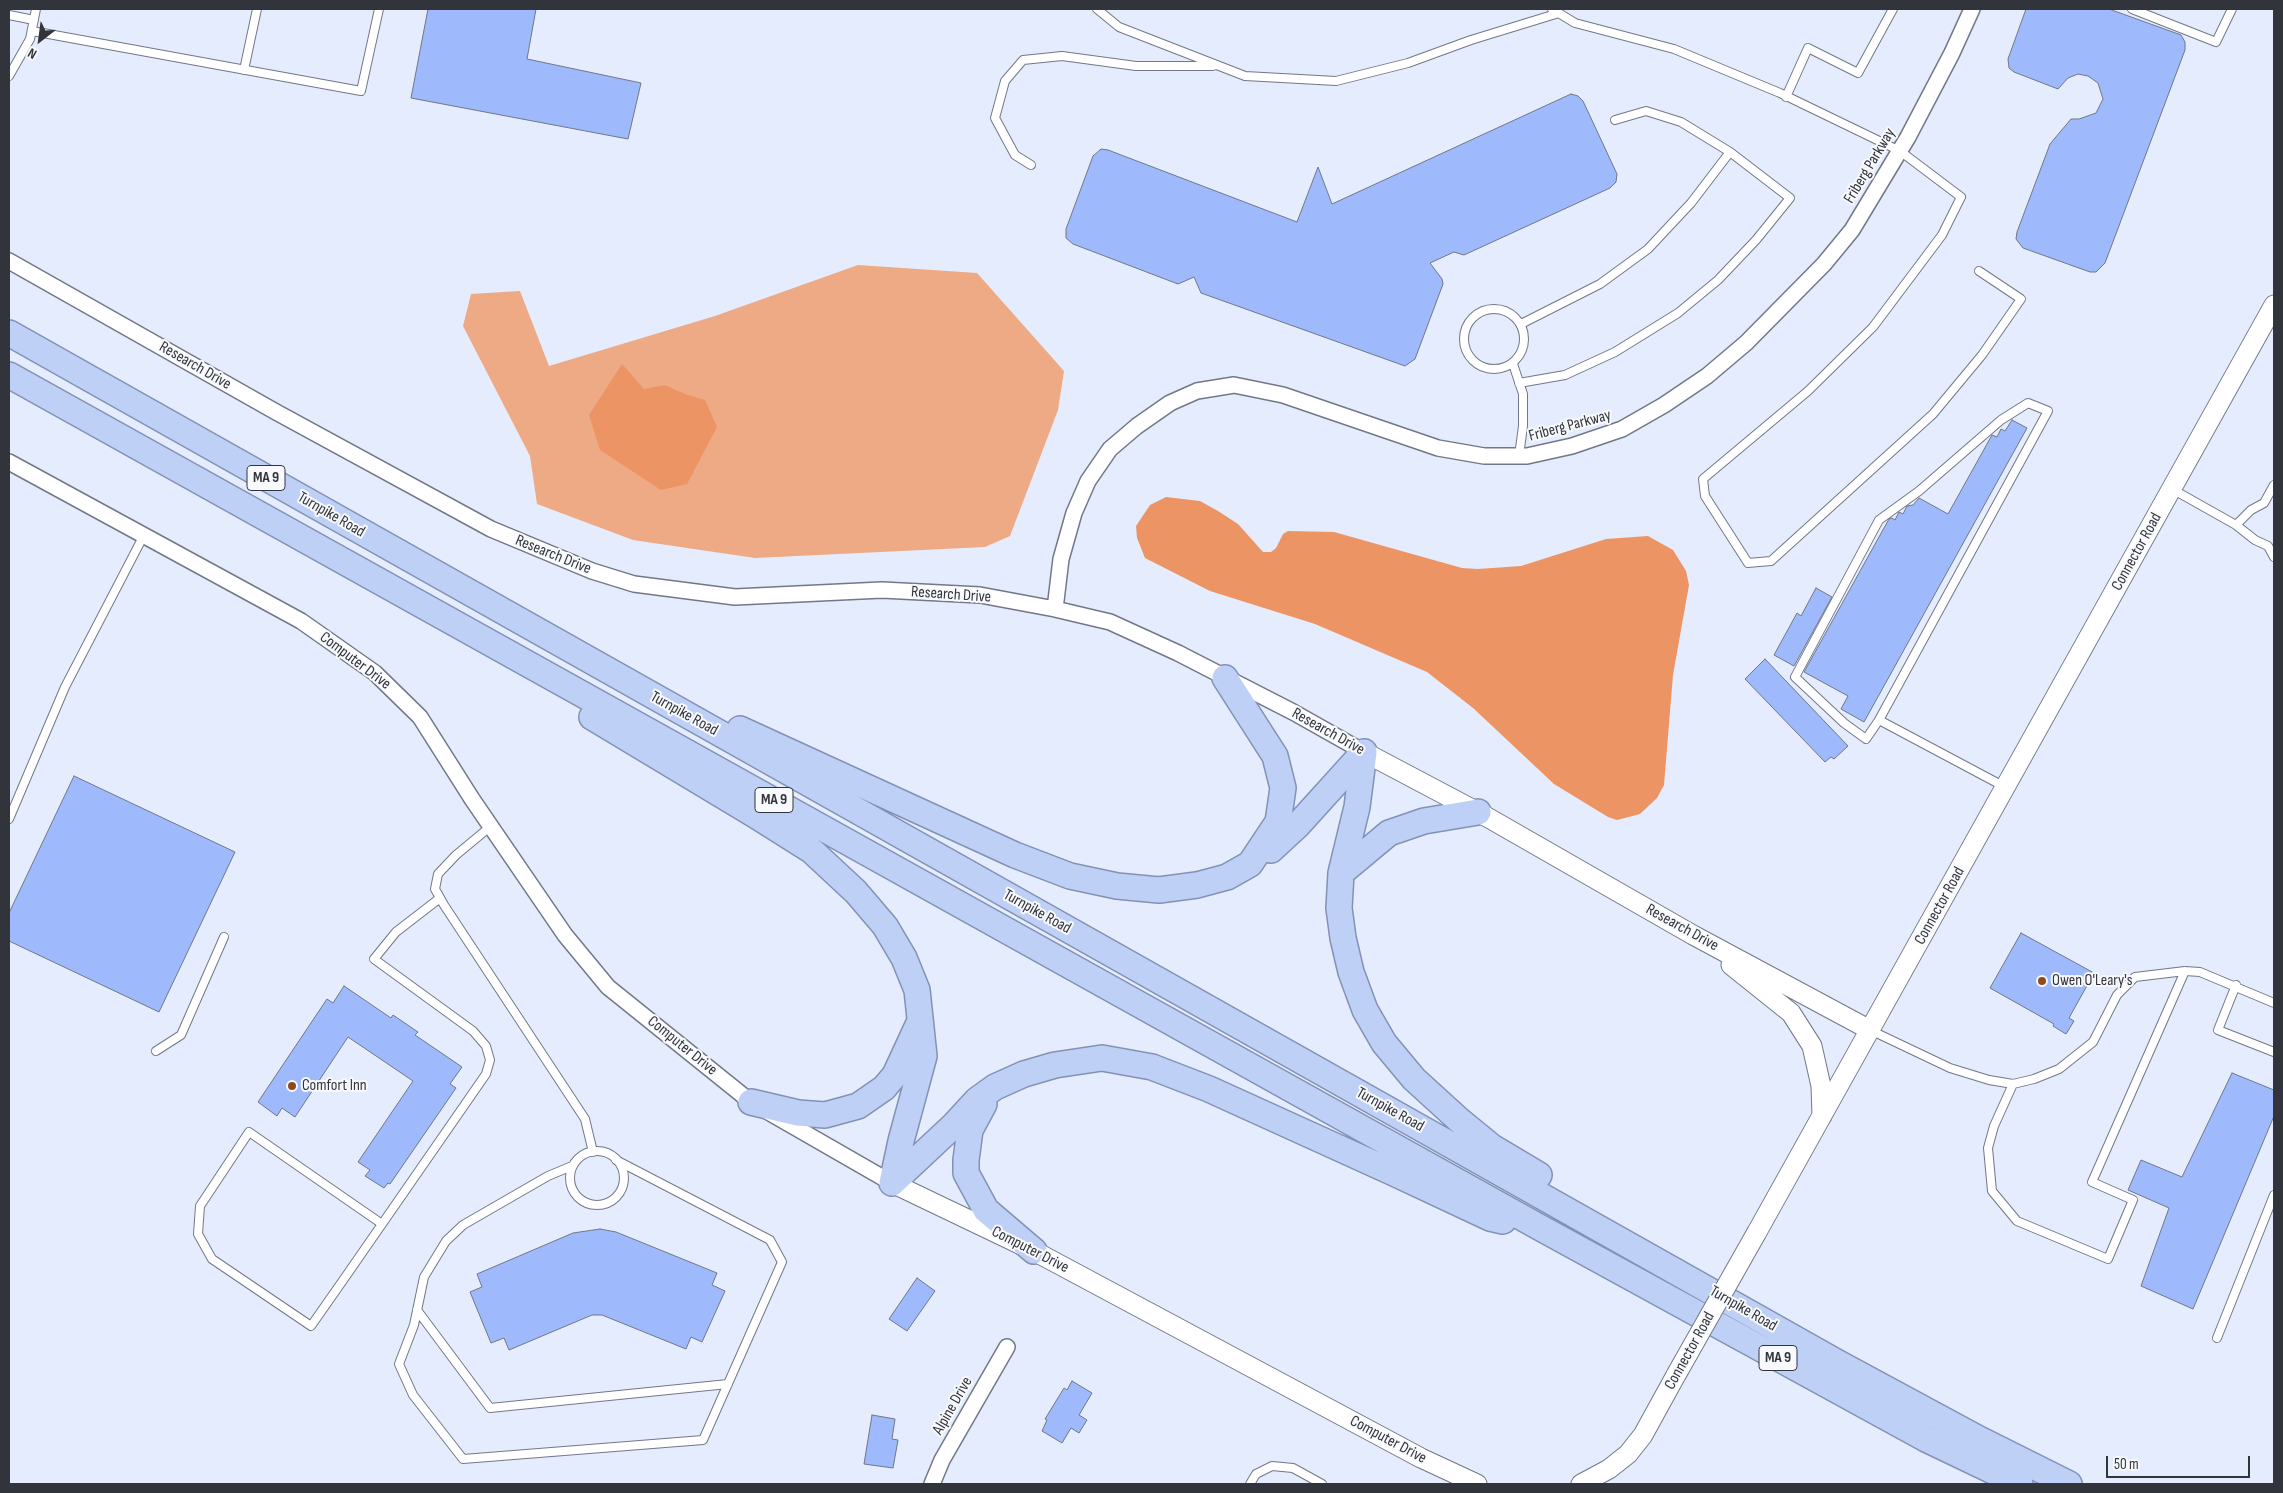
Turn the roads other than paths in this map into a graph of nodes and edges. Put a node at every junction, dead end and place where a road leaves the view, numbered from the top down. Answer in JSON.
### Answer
{"nodes":[{"id":1,"x":36,"y":9,"type":"edge"},
{"id":2,"x":257,"y":9,"type":"edge"},
{"id":3,"x":379,"y":9,"type":"edge"},
{"id":4,"x":1097,"y":9,"type":"edge"},
{"id":5,"x":1893,"y":9,"type":"edge"},
{"id":6,"x":1972,"y":9,"type":"edge"},
{"id":7,"x":2132,"y":9,"type":"edge"},
{"id":8,"x":2232,"y":9,"type":"edge"},
{"id":9,"x":1555,"y":11,"type":"edge"},
{"id":10,"x":9,"y":14,"type":"edge"},
{"id":11,"x":34,"y":20,"type":"junction"},
{"id":12,"x":32,"y":31,"type":"junction"},
{"id":13,"x":1217,"y":66,"type":"junction"},
{"id":14,"x":244,"y":70,"type":"junction"},
{"id":15,"x":9,"y":76,"type":"edge"},
{"id":16,"x":1786,"y":96,"type":"junction"},
{"id":17,"x":1615,"y":120,"type":"dead end"},
{"id":18,"x":1730,"y":152,"type":"junction"},
{"id":19,"x":1900,"y":152,"type":"junction"},
{"id":20,"x":1031,"y":165,"type":"dead end"},
{"id":21,"x":9,"y":260,"type":"edge"},
{"id":22,"x":1978,"y":271,"type":"dead end"},
{"id":23,"x":2274,"y":306,"type":"edge"},
{"id":24,"x":1521,"y":324,"type":"junction"},
{"id":25,"x":9,"y":333,"type":"edge"},
{"id":26,"x":1513,"y":364,"type":"junction"},
{"id":27,"x":9,"y":375,"type":"edge"},
{"id":28,"x":1519,"y":383,"type":"junction"},
{"id":29,"x":1519,"y":456,"type":"junction"},
{"id":30,"x":9,"y":462,"type":"edge"},
{"id":31,"x":2274,"y":485,"type":"edge"},
{"id":32,"x":211,"y":486,"type":"junction"},
{"id":33,"x":2172,"y":489,"type":"junction"},
{"id":34,"x":2264,"y":503,"type":"junction"},
{"id":35,"x":2274,"y":505,"type":"edge"},
{"id":36,"x":2236,"y":525,"type":"junction"},
{"id":37,"x":144,"y":536,"type":"junction"},
{"id":38,"x":2271,"y":544,"type":"edge"},
{"id":39,"x":2274,"y":557,"type":"edge"},
{"id":40,"x":1054,"y":609,"type":"junction"},
{"id":41,"x":524,"y":624,"type":"junction"},
{"id":42,"x":1225,"y":678,"type":"junction"},
{"id":43,"x":1879,"y":720,"type":"junction"},
{"id":44,"x":1364,"y":752,"type":"junction"},
{"id":45,"x":2006,"y":788,"type":"junction"},
{"id":46,"x":1478,"y":812,"type":"junction"},
{"id":47,"x":9,"y":819,"type":"edge"},
{"id":48,"x":490,"y":826,"type":"junction"},
{"id":49,"x":1250,"y":864,"type":"junction"},
{"id":50,"x":1341,"y":873,"type":"junction"},
{"id":51,"x":440,"y":898,"type":"junction"},
{"id":52,"x":1693,"y":934,"type":"junction"},
{"id":53,"x":224,"y":937,"type":"dead end"},
{"id":54,"x":2185,"y":971,"type":"junction"},
{"id":55,"x":2236,"y":985,"type":"junction"},
{"id":56,"x":2274,"y":1003,"type":"edge"},
{"id":57,"x":920,"y":1021,"type":"junction"},
{"id":58,"x":1870,"y":1030,"type":"junction"},
{"id":59,"x":156,"y":1051,"type":"dead end"},
{"id":60,"x":2274,"y":1052,"type":"edge"},
{"id":61,"x":2014,"y":1084,"type":"junction"},
{"id":62,"x":995,"y":1087,"type":"junction"},
{"id":63,"x":751,"y":1102,"type":"junction"},
{"id":64,"x":1822,"y":1116,"type":"junction"},
{"id":65,"x":593,"y":1152,"type":"junction"},
{"id":66,"x":616,"y":1160,"type":"junction"},
{"id":67,"x":572,"y":1166,"type":"junction"},
{"id":68,"x":892,"y":1183,"type":"junction"},
{"id":69,"x":2274,"y":1195,"type":"edge"},
{"id":70,"x":382,"y":1224,"type":"junction"},
{"id":71,"x":1538,"y":1227,"type":"junction"},
{"id":72,"x":1601,"y":1229,"type":"junction"},
{"id":73,"x":1034,"y":1251,"type":"junction"},
{"id":74,"x":417,"y":1310,"type":"junction"},
{"id":75,"x":2217,"y":1338,"type":"dead end"},
{"id":76,"x":1007,"y":1347,"type":"dead end"},
{"id":77,"x":728,"y":1384,"type":"junction"},
{"id":78,"x":1421,"y":1458,"type":"junction"},
{"id":79,"x":932,"y":1484,"type":"edge"},
{"id":80,"x":1250,"y":1484,"type":"edge"},
{"id":81,"x":1322,"y":1484,"type":"edge"},
{"id":82,"x":1460,"y":1484,"type":"edge"},
{"id":83,"x":1477,"y":1484,"type":"edge"},
{"id":84,"x":1580,"y":1484,"type":"edge"},
{"id":85,"x":2020,"y":1484,"type":"edge"},
{"id":86,"x":2069,"y":1484,"type":"edge"}],
"edges":[{"from":1,"to":11,"type":"lane"},
{"from":2,"to":14,"type":"lane"},
{"from":3,"to":14,"type":"lane"},
{"from":4,"to":13,"type":"lane"},
{"from":5,"to":16,"type":"lane"},
{"from":6,"to":19,"type":"street","name":"Friberg Parkway"},
{"from":7,"to":8,"type":"lane"},
{"from":9,"to":13,"type":"lane"},
{"from":9,"to":16,"type":"lane"},
{"from":10,"to":11,"type":"lane"},
{"from":11,"to":12,"type":"lane"},
{"from":12,"to":14,"type":"lane"},
{"from":12,"to":15,"type":"lane"},
{"from":13,"to":20,"type":"lane"},
{"from":16,"to":19,"type":"lane"},
{"from":17,"to":18,"type":"lane"},
{"from":18,"to":24,"type":"lane"},
{"from":18,"to":28,"type":"lane"},
{"from":19,"to":22,"type":"lane"},
{"from":19,"to":29,"type":"street","name":"Friberg Parkway"},
{"from":21,"to":40,"type":"street","name":"Research Drive"},
{"from":23,"to":33,"type":"street","name":"Connector Road"},
{"from":24,"to":26,"type":"lane"},
{"from":24,"to":26,"type":"lane"},
{"from":25,"to":41,"type":"highway","name":"Turnpike Road","number":"MA 9"},
{"from":26,"to":28,"type":"lane"},
{"from":27,"to":32,"type":"highway","name":"Turnpike Road","number":"MA 9"},
{"from":28,"to":29,"type":"lane"},
{"from":29,"to":40,"type":"street","name":"Friberg Parkway"},
{"from":30,"to":37,"type":"street","name":"Computer Drive"},
{"from":31,"to":34,"type":"lane"},
{"from":32,"to":57,"type":"highway"},
{"from":32,"to":71,"type":"highway","name":"Turnpike Road","number":"MA 9"},
{"from":33,"to":36,"type":"lane"},
{"from":33,"to":45,"type":"street","name":"Connector Road"},
{"from":34,"to":35,"type":"lane"},
{"from":34,"to":36,"type":"lane"},
{"from":36,"to":38,"type":"lane"},
{"from":37,"to":47,"type":"lane"},
{"from":37,"to":48,"type":"street","name":"Computer Drive"},
{"from":38,"to":39,"type":"lane"},
{"from":40,"to":42,"type":"street","name":"Research Drive"},
{"from":41,"to":49,"type":"highway"},
{"from":41,"to":72,"type":"highway","name":"Turnpike Road","number":"MA 9"},
{"from":42,"to":44,"type":"street","name":"Research Drive"},
{"from":42,"to":49,"type":"highway"},
{"from":43,"to":43,"type":"lane"},
{"from":43,"to":45,"type":"lane"},
{"from":44,"to":46,"type":"street","name":"Research Drive"},
{"from":44,"to":49,"type":"highway"},
{"from":44,"to":50,"type":"highway"},
{"from":45,"to":58,"type":"street","name":"Connector Road"},
{"from":46,"to":50,"type":"highway"},
{"from":46,"to":52,"type":"street","name":"Research Drive"},
{"from":48,"to":51,"type":"lane"},
{"from":48,"to":63,"type":"street","name":"Computer Drive"},
{"from":50,"to":72,"type":"highway"},
{"from":51,"to":65,"type":"lane"},
{"from":51,"to":70,"type":"lane"},
{"from":52,"to":58,"type":"street","name":"Research Drive"},
{"from":52,"to":64,"type":"street"},
{"from":53,"to":59,"type":"lane"},
{"from":54,"to":55,"type":"lane"},
{"from":54,"to":61,"type":"lane"},
{"from":54,"to":61,"type":"lane"},
{"from":55,"to":56,"type":"lane"},
{"from":55,"to":60,"type":"lane"},
{"from":57,"to":63,"type":"highway"},
{"from":57,"to":68,"type":"highway"},
{"from":58,"to":61,"type":"lane"},
{"from":58,"to":64,"type":"street","name":"Connector Road"},
{"from":62,"to":68,"type":"highway"},
{"from":62,"to":71,"type":"highway"},
{"from":62,"to":73,"type":"highway"},
{"from":63,"to":68,"type":"street","name":"Computer Drive"},
{"from":64,"to":84,"type":"street","name":"Connector Road","bridge":true},
{"from":65,"to":66,"type":"lane"},
{"from":65,"to":67,"type":"lane"},
{"from":66,"to":67,"type":"lane"},
{"from":66,"to":77,"type":"lane"},
{"from":67,"to":74,"type":"lane"},
{"from":68,"to":73,"type":"street","name":"Computer Drive"},
{"from":69,"to":75,"type":"lane"},
{"from":70,"to":70,"type":"lane"},
{"from":71,"to":85,"type":"highway","name":"Turnpike Road","number":"MA 9"},
{"from":72,"to":86,"type":"highway","name":"Turnpike Road","number":"MA 9"},
{"from":73,"to":78,"type":"street","name":"Computer Drive"},
{"from":74,"to":77,"type":"lane"},
{"from":74,"to":77,"type":"lane"},
{"from":76,"to":79,"type":"street","name":"Alpine Drive"},
{"from":78,"to":82,"type":"street"},
{"from":78,"to":83,"type":"street","name":"Computer Drive"},
{"from":80,"to":81,"type":"lane"}]}
